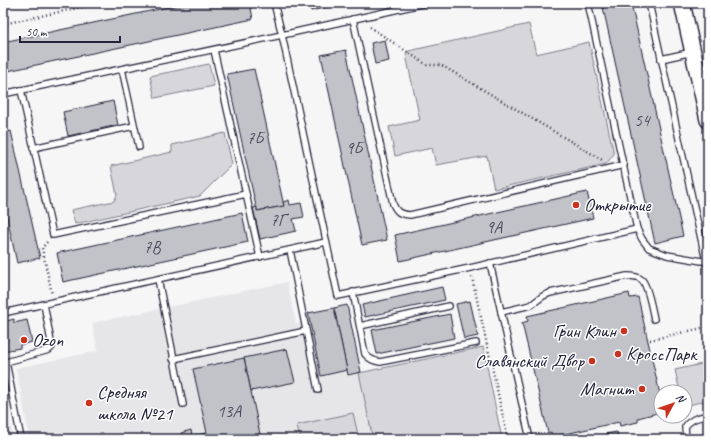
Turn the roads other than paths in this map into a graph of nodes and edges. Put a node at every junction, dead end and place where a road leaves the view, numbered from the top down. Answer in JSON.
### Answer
{"nodes":[{"id":1,"x":274,"y":3,"type":"edge"},
{"id":2,"x":426,"y":3,"type":"edge"},
{"id":3,"x":588,"y":3,"type":"edge"},
{"id":4,"x":649,"y":3,"type":"edge"},
{"id":5,"x":682,"y":3,"type":"edge"},
{"id":6,"x":353,"y":19,"type":"junction"},
{"id":7,"x":282,"y":35,"type":"junction"},
{"id":8,"x":214,"y":50,"type":"junction"},
{"id":9,"x":693,"y":52,"type":"junction"},
{"id":10,"x":661,"y":59,"type":"junction"},
{"id":11,"x":122,"y":69,"type":"junction"},
{"id":12,"x":21,"y":90,"type":"junction"},
{"id":13,"x":3,"y":94,"type":"edge"},
{"id":14,"x":708,"y":120,"type":"edge"},
{"id":15,"x":134,"y":126,"type":"junction"},
{"id":16,"x":139,"y":147,"type":"dead end"},
{"id":17,"x":33,"y":148,"type":"junction"},
{"id":18,"x":624,"y":165,"type":"junction"},
{"id":19,"x":246,"y":194,"type":"junction"},
{"id":20,"x":637,"y":229,"type":"junction"},
{"id":21,"x":326,"y":242,"type":"junction"},
{"id":22,"x":290,"y":250,"type":"junction"},
{"id":23,"x":260,"y":257,"type":"junction"},
{"id":24,"x":707,"y":262,"type":"edge"},
{"id":25,"x":490,"y":263,"type":"junction"},
{"id":26,"x":158,"y":279,"type":"junction"},
{"id":27,"x":354,"y":292,"type":"junction"},
{"id":28,"x":44,"y":304,"type":"junction"},
{"id":29,"x":449,"y":306,"type":"dead end"},
{"id":30,"x":501,"y":312,"type":"junction"},
{"id":31,"x":3,"y":313,"type":"edge"},
{"id":32,"x":654,"y":319,"type":"dead end"},
{"id":33,"x":360,"y":326,"type":"junction"},
{"id":34,"x":306,"y":331,"type":"junction"},
{"id":35,"x":476,"y":343,"type":"dead end"},
{"id":36,"x":173,"y":359,"type":"junction"},
{"id":37,"x":318,"y":390,"type":"dead end"},
{"id":38,"x":183,"y":404,"type":"dead end"},
{"id":39,"x":708,"y":415,"type":"edge"},
{"id":40,"x":21,"y":439,"type":"edge"},
{"id":41,"x":530,"y":439,"type":"edge"},
{"id":42,"x":686,"y":439,"type":"edge"}],
"edges":[{"from":1,"to":7,"type":"lane"},
{"from":2,"to":6,"type":"lane"},
{"from":3,"to":18,"type":"lane"},
{"from":4,"to":10,"type":"lane"},
{"from":5,"to":9,"type":"main road"},
{"from":6,"to":7,"type":"lane"},
{"from":6,"to":18,"type":"lane"},
{"from":7,"to":8,"type":"lane"},
{"from":7,"to":21,"type":"lane"},
{"from":8,"to":11,"type":"lane"},
{"from":8,"to":19,"type":"lane"},
{"from":9,"to":10,"type":"lane"},
{"from":9,"to":14,"type":"main road"},
{"from":10,"to":24,"type":"lane"},
{"from":11,"to":12,"type":"lane"},
{"from":11,"to":15,"type":"lane"},
{"from":12,"to":13,"type":"lane"},
{"from":12,"to":17,"type":"lane"},
{"from":15,"to":16,"type":"lane"},
{"from":15,"to":17,"type":"lane"},
{"from":17,"to":19,"type":"lane"},
{"from":18,"to":20,"type":"lane"},
{"from":19,"to":23,"type":"lane"},
{"from":20,"to":24,"type":"lane"},
{"from":20,"to":25,"type":"lane"},
{"from":21,"to":22,"type":"lane"},
{"from":21,"to":27,"type":"lane"},
{"from":22,"to":23,"type":"lane"},
{"from":22,"to":34,"type":"lane"},
{"from":23,"to":26,"type":"lane"},
{"from":25,"to":27,"type":"lane"},
{"from":25,"to":30,"type":"lane"},
{"from":26,"to":28,"type":"lane"},
{"from":26,"to":36,"type":"lane"},
{"from":27,"to":33,"type":"lane"},
{"from":28,"to":31,"type":"lane"},
{"from":28,"to":40,"type":"lane"},
{"from":29,"to":33,"type":"lane"},
{"from":30,"to":32,"type":"lane"},
{"from":30,"to":41,"type":"lane"},
{"from":33,"to":35,"type":"lane"},
{"from":34,"to":36,"type":"lane"},
{"from":34,"to":37,"type":"lane"},
{"from":36,"to":38,"type":"lane"},
{"from":39,"to":42,"type":"lane"}]}
